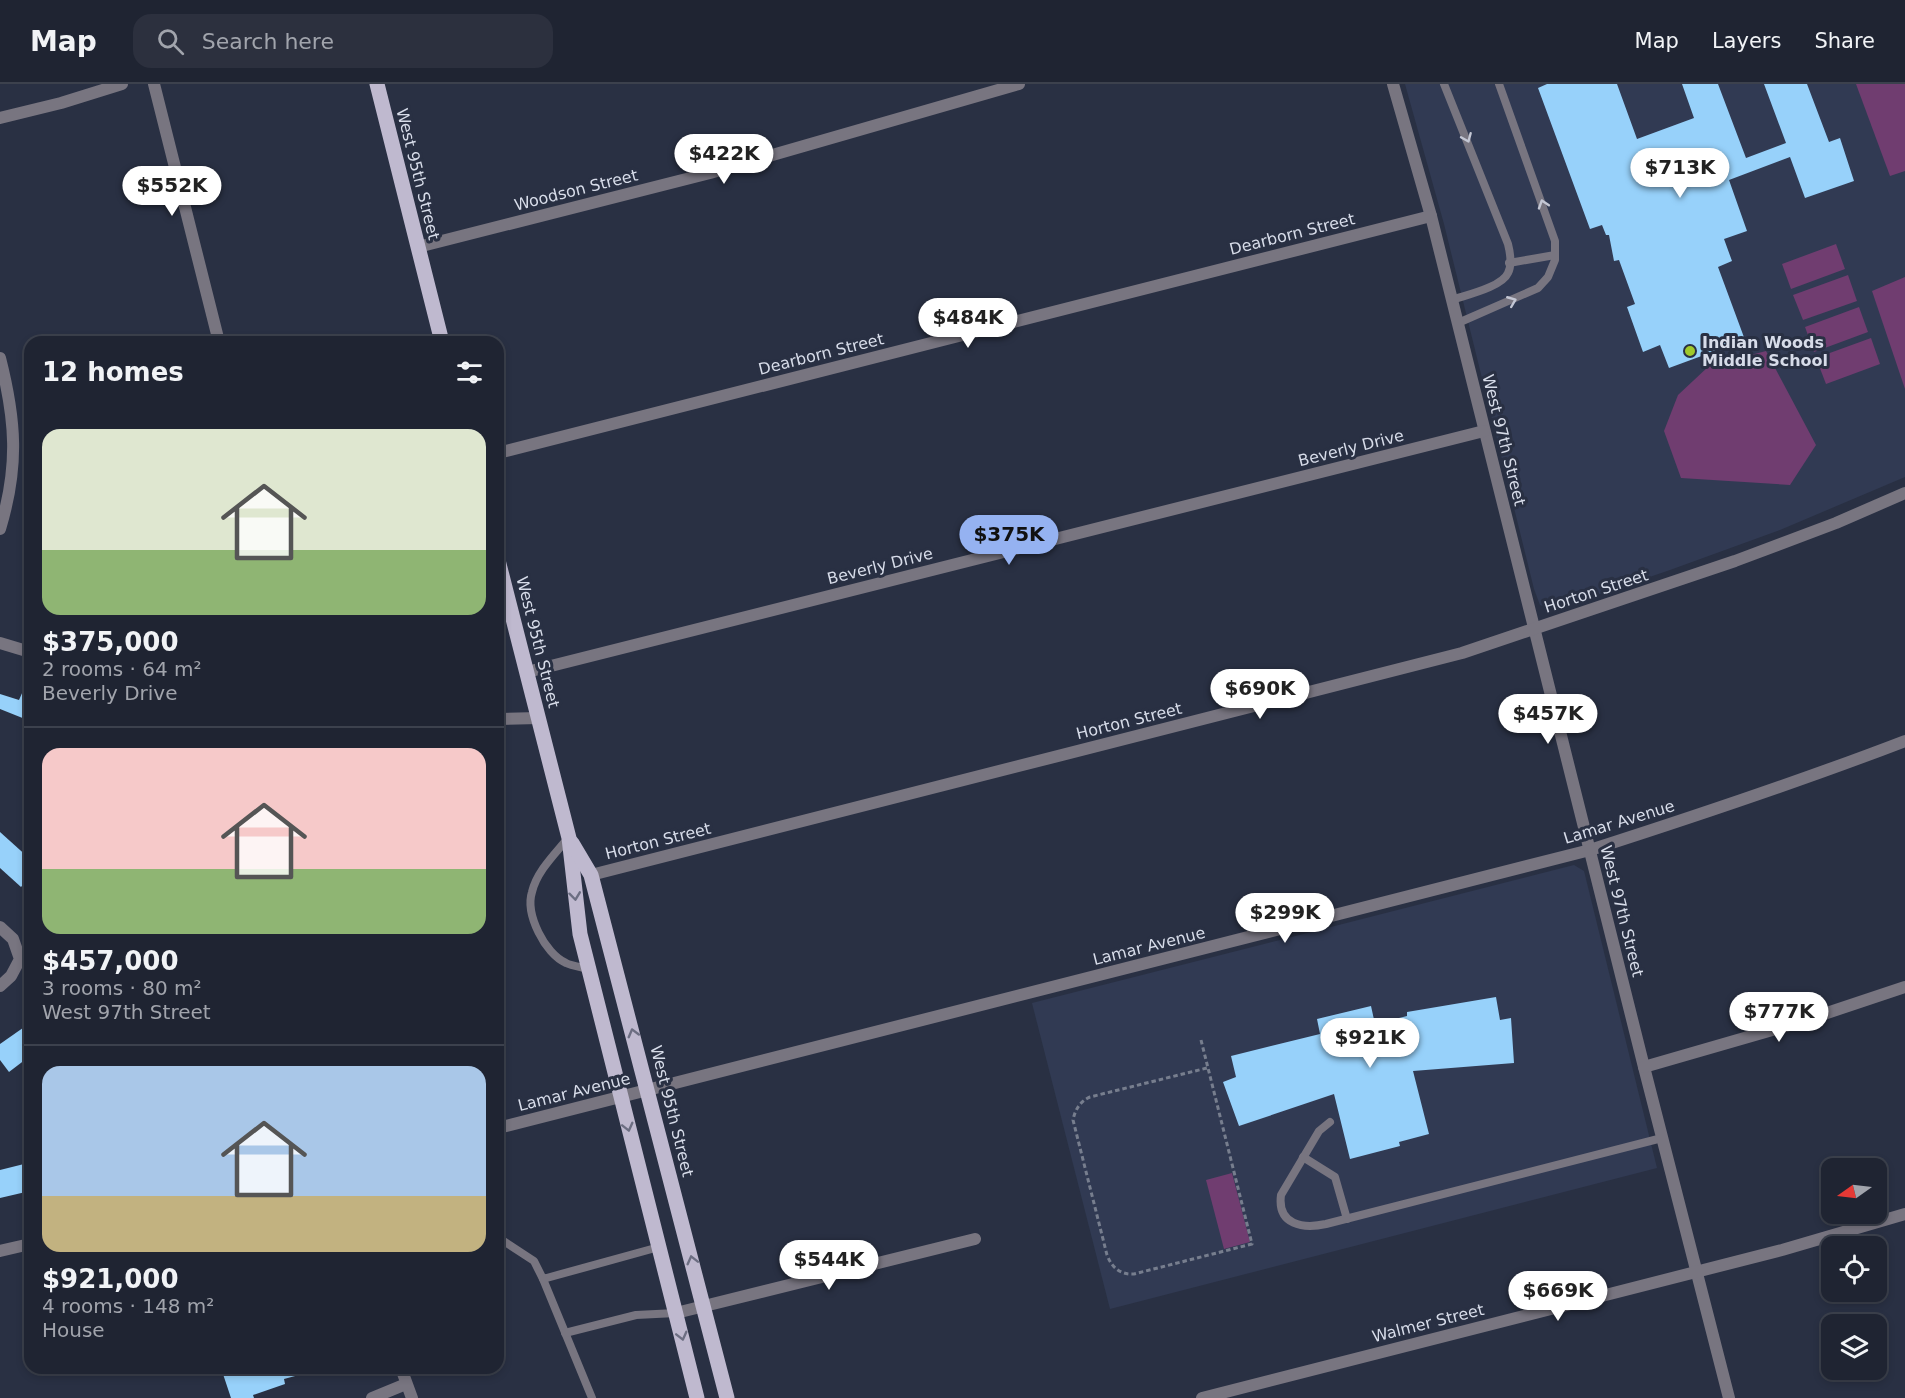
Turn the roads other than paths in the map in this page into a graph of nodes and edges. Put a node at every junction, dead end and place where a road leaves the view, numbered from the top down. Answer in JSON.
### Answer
{"nodes":[{"id":1,"x":122,"y":84,"type":"edge"},
{"id":2,"x":154,"y":84,"type":"edge"},
{"id":3,"x":377,"y":84,"type":"edge"},
{"id":4,"x":1019,"y":84,"type":"edge"},
{"id":5,"x":1393,"y":84,"type":"edge"},
{"id":6,"x":1444,"y":84,"type":"edge"},
{"id":7,"x":1499,"y":84,"type":"edge"},
{"id":8,"x":0,"y":118,"type":"edge"},
{"id":9,"x":1431,"y":216,"type":"junction"},
{"id":10,"x":418,"y":247,"type":"junction"},
{"id":11,"x":1555,"y":255,"type":"junction"},
{"id":12,"x":1509,"y":263,"type":"junction"},
{"id":13,"x":1452,"y":300,"type":"junction"},
{"id":14,"x":1458,"y":323,"type":"junction"},
{"id":15,"x":217,"y":336,"type":"edge"},
{"id":16,"x":440,"y":336,"type":"edge"},
{"id":17,"x":0,"y":358,"type":"edge"},
{"id":18,"x":1484,"y":431,"type":"junction"},
{"id":19,"x":504,"y":451,"type":"edge"},
{"id":20,"x":1905,"y":493,"type":"edge"},
{"id":21,"x":0,"y":530,"type":"edge"},
{"id":22,"x":504,"y":583,"type":"edge"},
{"id":23,"x":1534,"y":629,"type":"junction"},
{"id":24,"x":0,"y":643,"type":"edge"},
{"id":25,"x":24,"y":650,"type":"edge"},
{"id":26,"x":527,"y":672,"type":"junction"},
{"id":27,"x":538,"y":718,"type":"junction"},
{"id":28,"x":504,"y":719,"type":"edge"},
{"id":29,"x":1905,"y":741,"type":"edge"},
{"id":30,"x":568,"y":838,"type":"junction"},
{"id":31,"x":1590,"y":850,"type":"junction"},
{"id":32,"x":591,"y":875,"type":"junction"},
{"id":33,"x":0,"y":927,"type":"edge"},
{"id":34,"x":588,"y":969,"type":"junction"},
{"id":35,"x":0,"y":986,"type":"edge"},
{"id":36,"x":1905,"y":987,"type":"edge"},
{"id":37,"x":1644,"y":1067,"type":"junction"},
{"id":38,"x":648,"y":1090,"type":"junction"},
{"id":39,"x":620,"y":1097,"type":"junction"},
{"id":40,"x":1330,"y":1122,"type":"dead end"},
{"id":41,"x":504,"y":1126,"type":"edge"},
{"id":42,"x":1662,"y":1138,"type":"junction"},
{"id":43,"x":1302,"y":1157,"type":"junction"},
{"id":44,"x":1905,"y":1214,"type":"edge"},
{"id":45,"x":1347,"y":1219,"type":"junction"},
{"id":46,"x":975,"y":1239,"type":"dead end"},
{"id":47,"x":504,"y":1241,"type":"edge"},
{"id":48,"x":24,"y":1245,"type":"edge"},
{"id":49,"x":659,"y":1247,"type":"junction"},
{"id":50,"x":0,"y":1251,"type":"edge"},
{"id":51,"x":1696,"y":1272,"type":"junction"},
{"id":52,"x":543,"y":1279,"type":"junction"},
{"id":53,"x":703,"y":1306,"type":"junction"},
{"id":54,"x":676,"y":1313,"type":"junction"},
{"id":55,"x":565,"y":1333,"type":"junction"},
{"id":56,"x":403,"y":1374,"type":"edge"},
{"id":57,"x":406,"y":1384,"type":"junction"},
{"id":58,"x":372,"y":1398,"type":"edge"},
{"id":59,"x":412,"y":1398,"type":"edge"},
{"id":60,"x":592,"y":1398,"type":"edge"},
{"id":61,"x":698,"y":1398,"type":"edge"},
{"id":62,"x":727,"y":1398,"type":"edge"},
{"id":63,"x":1202,"y":1398,"type":"edge"},
{"id":64,"x":1728,"y":1398,"type":"edge"}],
"edges":[{"from":1,"to":8,"type":"street"},
{"from":2,"to":15,"type":"street"},
{"from":3,"to":10,"type":"main road","name":"West 95th Street"},
{"from":4,"to":10,"type":"street","name":"Woodson Street"},
{"from":5,"to":9,"type":"street","name":"West 97th Street"},
{"from":6,"to":12,"type":"lane","one_way":true},
{"from":11,"to":7,"type":"lane","one_way":true},
{"from":9,"to":13,"type":"street","name":"West 97th Street"},
{"from":9,"to":19,"type":"street","name":"Dearborn Street"},
{"from":10,"to":16,"type":"main road","name":"West 95th Street"},
{"from":11,"to":12,"type":"lane"},
{"from":14,"to":11,"type":"lane","one_way":true},
{"from":12,"to":13,"type":"lane"},
{"from":13,"to":14,"type":"street","name":"West 97th Street"},
{"from":14,"to":18,"type":"street","name":"West 97th Street"},
{"from":17,"to":21,"type":"street"},
{"from":18,"to":23,"type":"street","name":"West 97th Street"},
{"from":18,"to":26,"type":"street","name":"Beverly Drive"},
{"from":20,"to":23,"type":"street","name":"Horton Street"},
{"from":22,"to":26,"type":"main road","name":"West 95th Street"},
{"from":23,"to":31,"type":"street","name":"West 97th Street"},
{"from":23,"to":32,"type":"street","name":"Horton Street"},
{"from":24,"to":25,"type":"street"},
{"from":26,"to":27,"type":"main road","name":"West 95th Street"},
{"from":27,"to":28,"type":"street"},
{"from":27,"to":30,"type":"main road","name":"West 95th Street"},
{"from":29,"to":31,"type":"street","name":"Lamar Avenue"},
{"from":30,"to":32,"type":"main road","name":"West 95th Street"},
{"from":30,"to":34,"type":"main road","name":"West 95th Street","one_way":true},
{"from":30,"to":34,"type":"lane"},
{"from":31,"to":37,"type":"street","name":"West 97th Street"},
{"from":31,"to":38,"type":"street","name":"Lamar Avenue"},
{"from":38,"to":32,"type":"main road","name":"West 95th Street","one_way":true},
{"from":33,"to":35,"type":"street"},
{"from":34,"to":39,"type":"main road","name":"West 95th Street"},
{"from":36,"to":37,"type":"street"},
{"from":37,"to":42,"type":"street","name":"West 97th Street"},
{"from":38,"to":39,"type":"street","name":"Lamar Avenue"},
{"from":53,"to":38,"type":"main road","name":"West 95th Street","one_way":true},
{"from":39,"to":41,"type":"street","name":"Lamar Avenue"},
{"from":39,"to":49,"type":"main road","name":"West 95th Street","one_way":true},
{"from":40,"to":43,"type":"lane"},
{"from":42,"to":45,"type":"lane"},
{"from":42,"to":51,"type":"street","name":"West 97th Street"},
{"from":43,"to":45,"type":"lane"},
{"from":43,"to":45,"type":"lane"},
{"from":44,"to":51,"type":"street","name":"Walmer Street"},
{"from":46,"to":53,"type":"street"},
{"from":47,"to":52,"type":"lane"},
{"from":48,"to":50,"type":"street"},
{"from":49,"to":52,"type":"lane"},
{"from":49,"to":54,"type":"main road","name":"West 95th Street"},
{"from":51,"to":63,"type":"street","name":"Walmer Street"},
{"from":51,"to":64,"type":"street","name":"West 97th Street"},
{"from":52,"to":55,"type":"lane"},
{"from":53,"to":54,"type":"street"},
{"from":53,"to":62,"type":"main road","name":"West 95th Street"},
{"from":54,"to":55,"type":"lane"},
{"from":54,"to":61,"type":"main road","name":"West 95th Street","one_way":true},
{"from":55,"to":60,"type":"lane"},
{"from":56,"to":57,"type":"street"},
{"from":57,"to":58,"type":"street"},
{"from":57,"to":59,"type":"street"}]}
